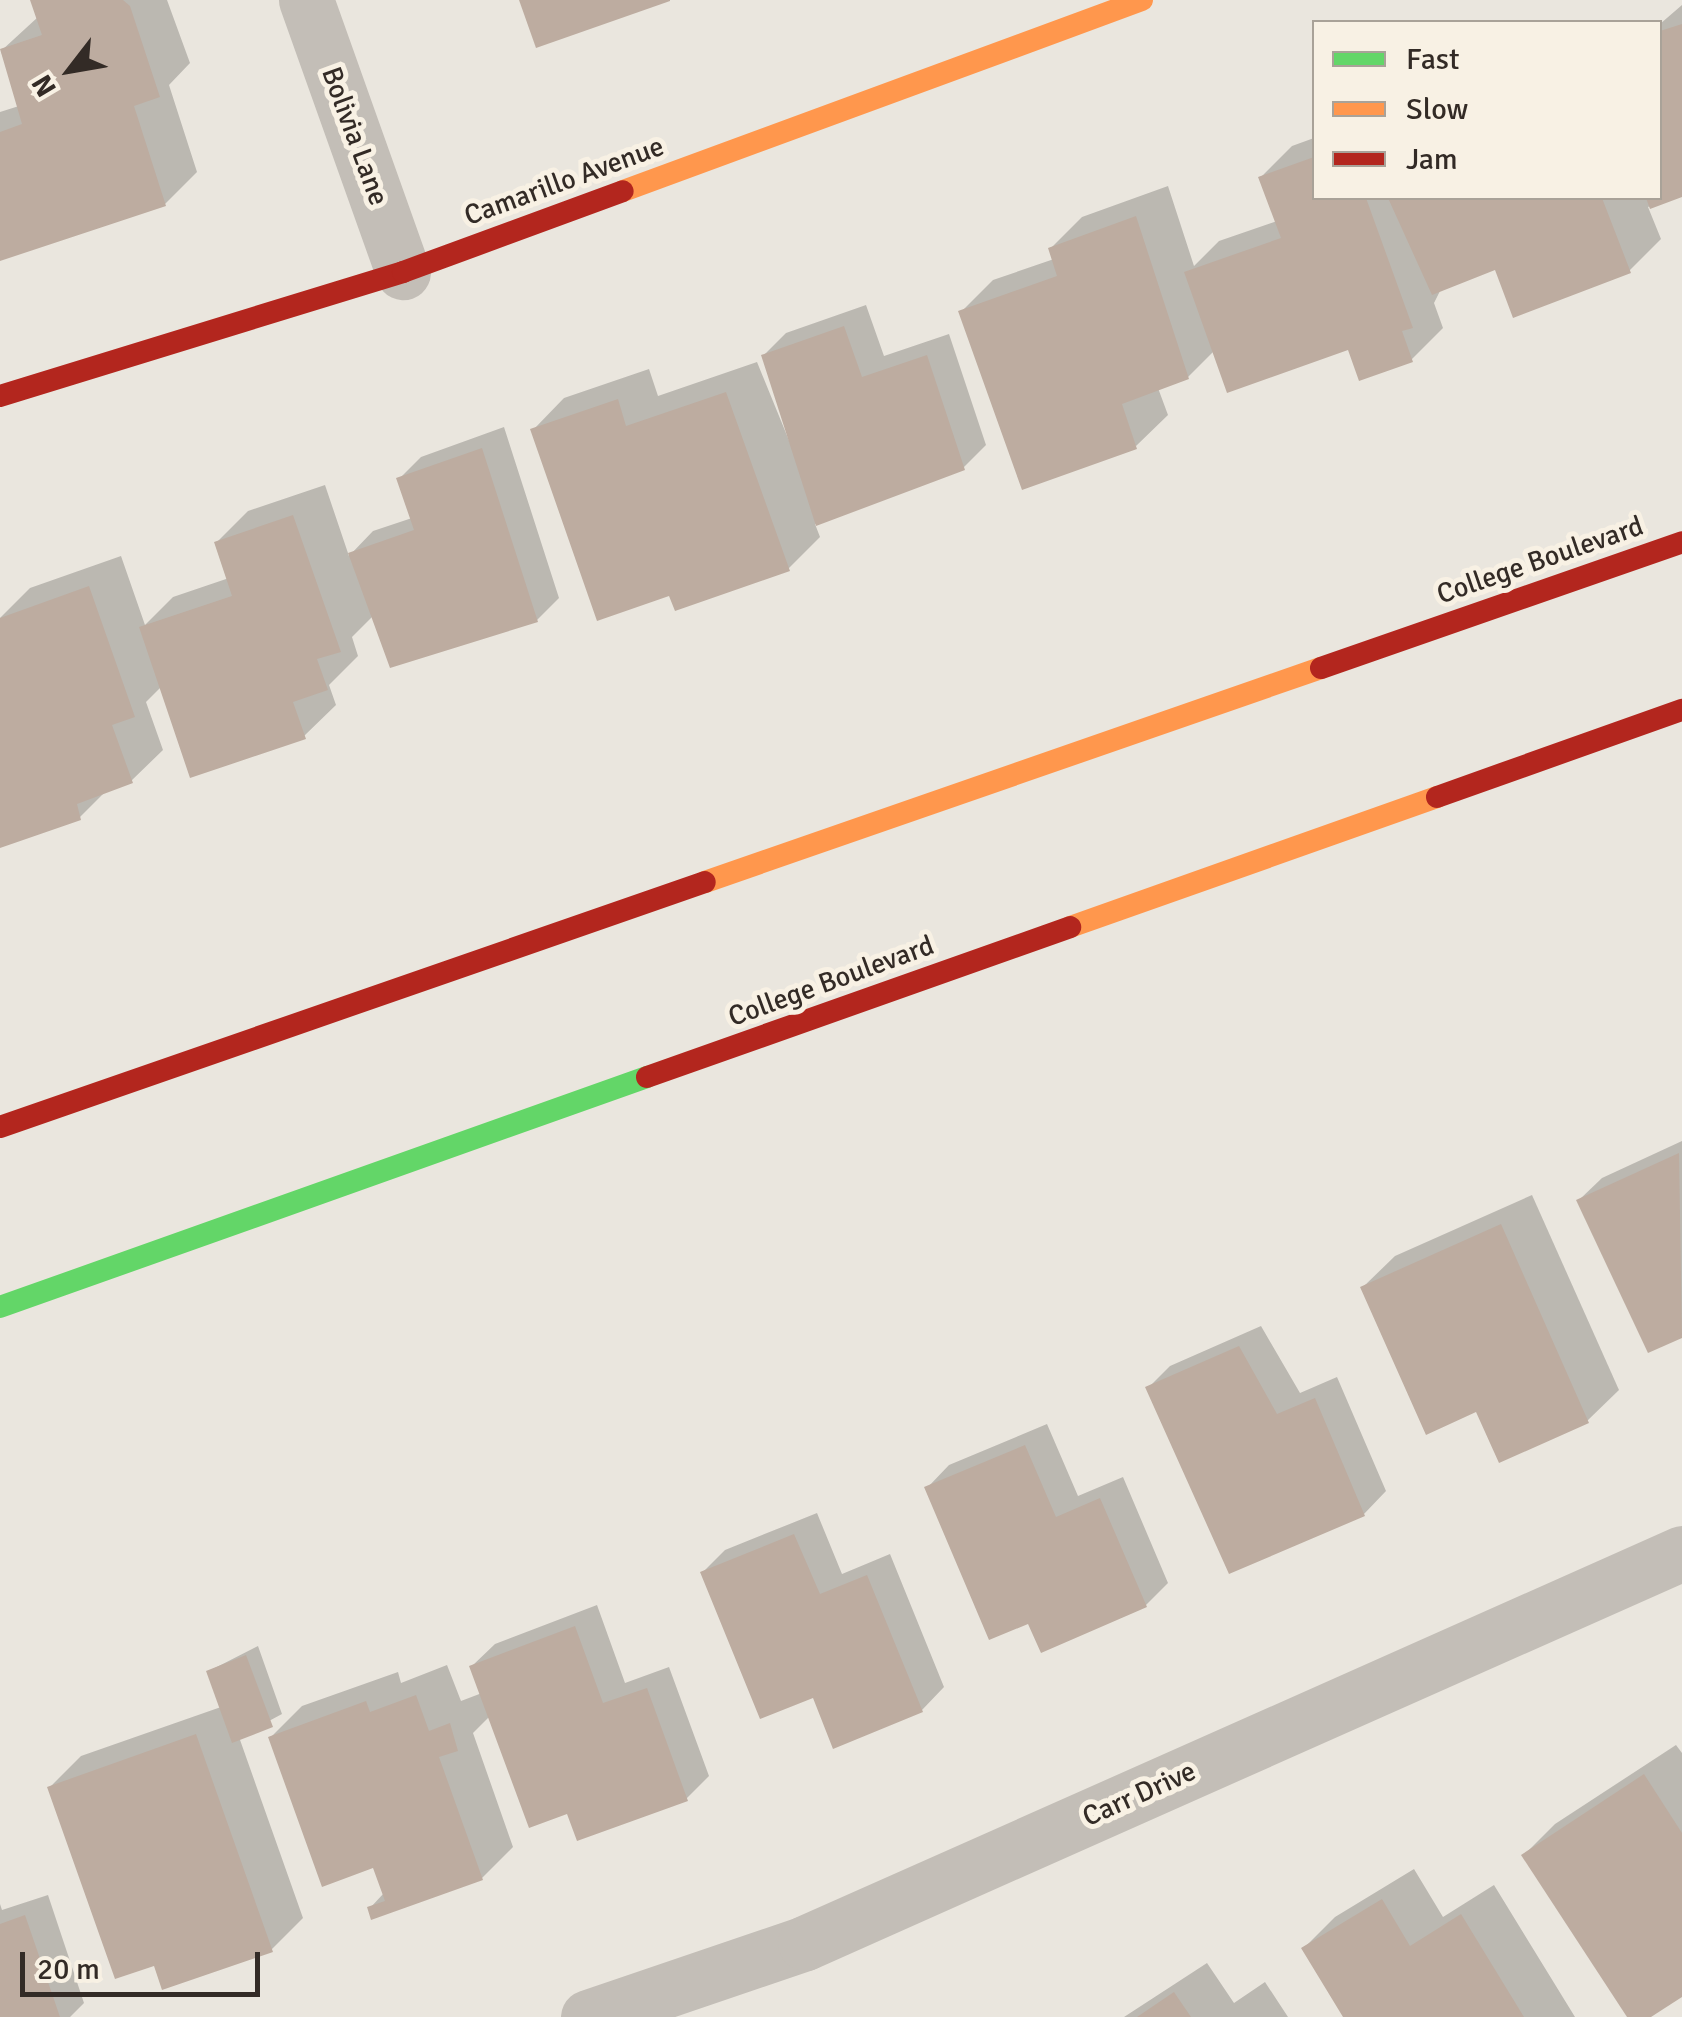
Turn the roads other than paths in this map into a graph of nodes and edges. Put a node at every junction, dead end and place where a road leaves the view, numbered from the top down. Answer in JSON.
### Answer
{"nodes":[{"id":1,"x":306,"y":0,"type":"edge"},
{"id":2,"x":1142,"y":0,"type":"edge"},
{"id":3,"x":403,"y":272,"type":"junction"},
{"id":4,"x":0,"y":396,"type":"edge"},
{"id":5,"x":1682,"y":542,"type":"edge"},
{"id":6,"x":1682,"y":710,"type":"edge"},
{"id":7,"x":0,"y":1126,"type":"edge"},
{"id":8,"x":0,"y":1308,"type":"edge"},
{"id":9,"x":1682,"y":1553,"type":"edge"},
{"id":10,"x":588,"y":2017,"type":"edge"}],
"edges":[{"from":1,"to":3,"type":"street","name":"Bolivia Lane"},
{"from":2,"to":3,"type":"main road","name":"Camarillo Avenue"},
{"from":3,"to":4,"type":"main road","name":"Camarillo Avenue"},
{"from":5,"to":7,"type":"main road","name":"College Boulevard"},
{"from":6,"to":8,"type":"main road","name":"College Boulevard"},
{"from":9,"to":10,"type":"street","name":"Carr Drive"}]}
